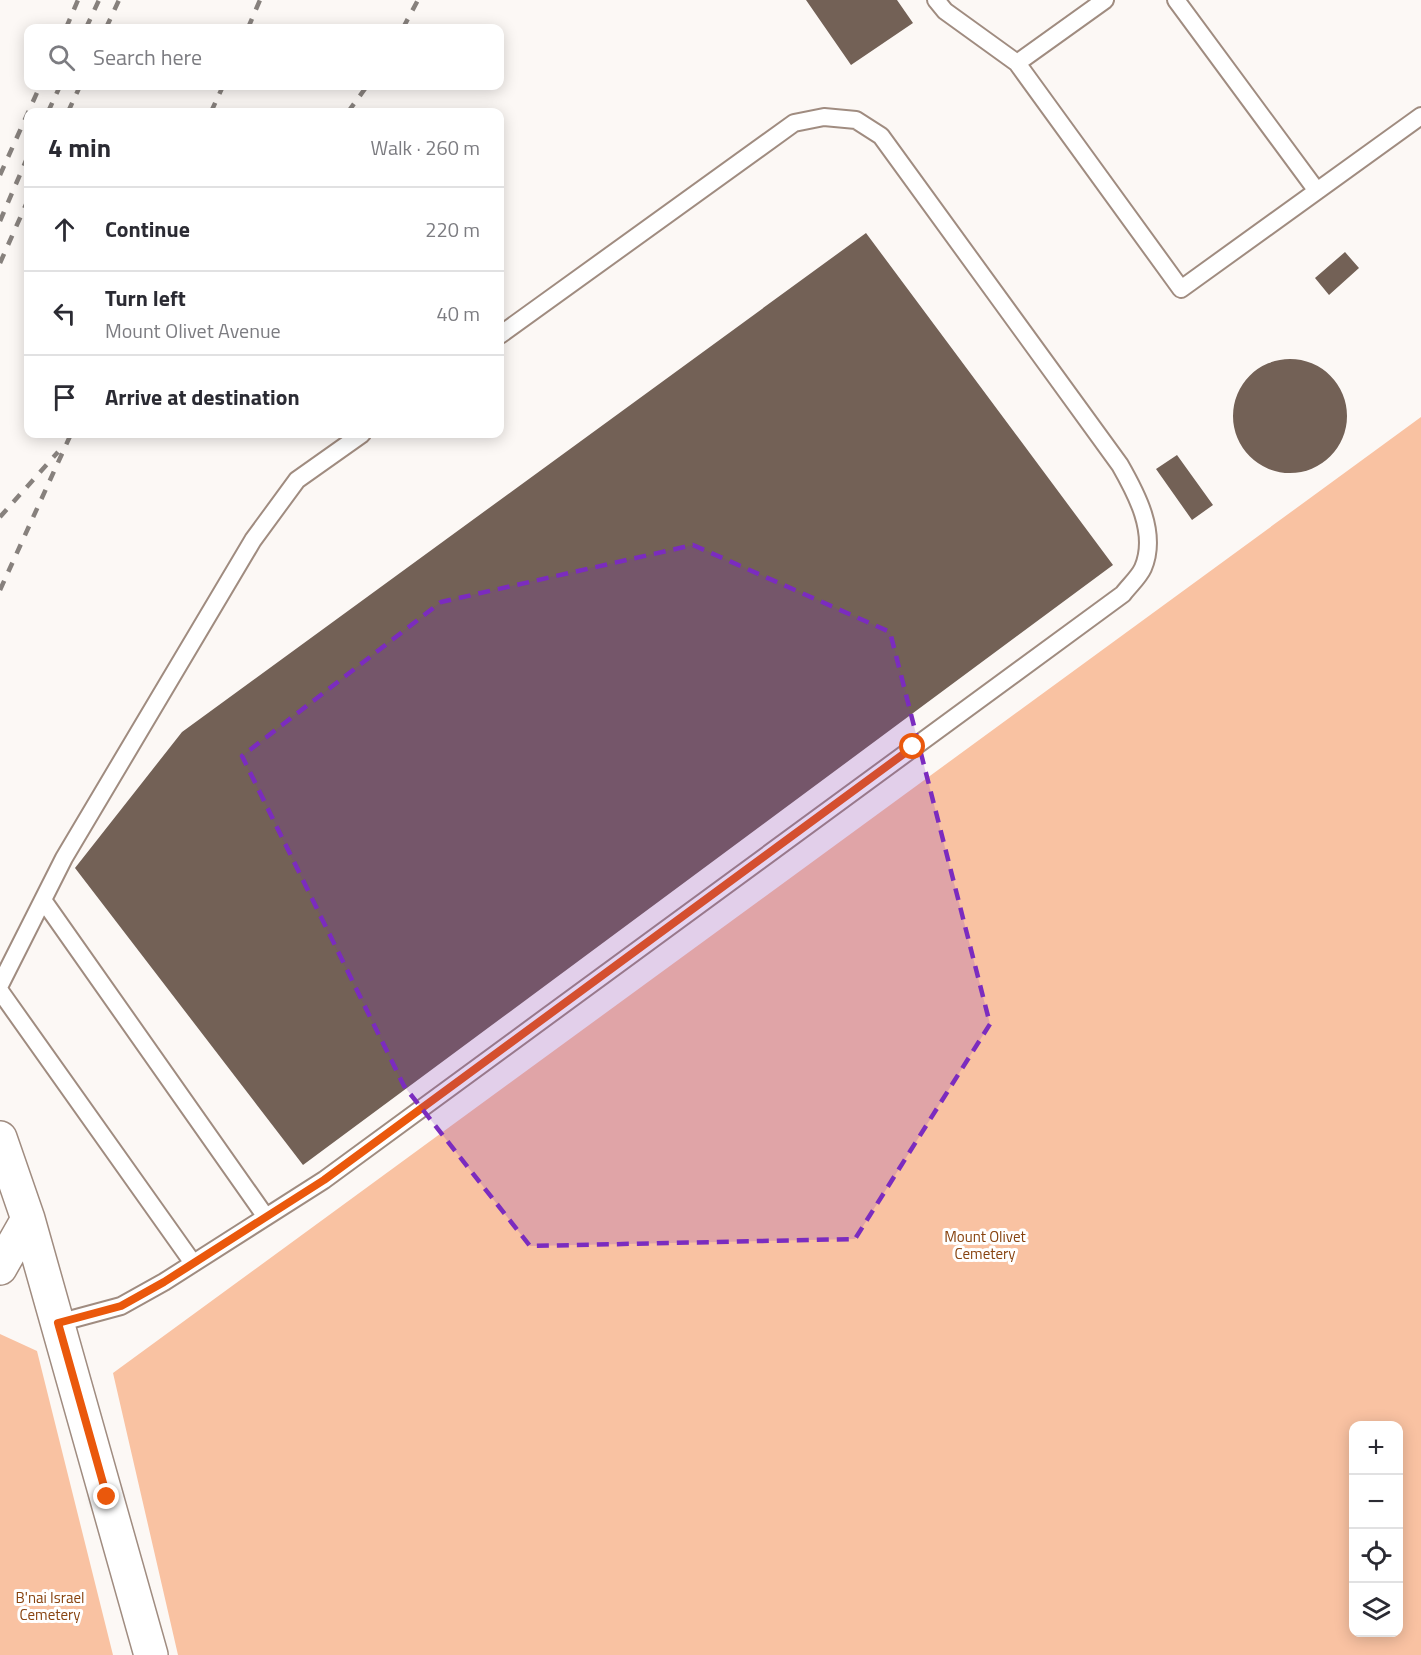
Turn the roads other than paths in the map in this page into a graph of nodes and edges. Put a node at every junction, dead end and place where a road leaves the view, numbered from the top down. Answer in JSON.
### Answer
{"nodes":[{"id":1,"x":936,"y":0,"type":"edge"},
{"id":2,"x":1105,"y":0,"type":"edge"},
{"id":3,"x":1176,"y":0,"type":"edge"},
{"id":4,"x":1017,"y":63,"type":"junction"},
{"id":5,"x":1421,"y":116,"type":"edge"},
{"id":6,"x":1317,"y":191,"type":"junction"},
{"id":7,"x":504,"y":331,"type":"edge"},
{"id":8,"x":356,"y":438,"type":"edge"},
{"id":9,"x":43,"y":900,"type":"junction"},
{"id":10,"x":0,"y":985,"type":"edge"},
{"id":11,"x":0,"y":991,"type":"edge"},
{"id":12,"x":0,"y":1138,"type":"edge"},
{"id":13,"x":266,"y":1217,"type":"junction"},
{"id":14,"x":28,"y":1219,"type":"junction"},
{"id":15,"x":193,"y":1263,"type":"junction"},
{"id":16,"x":0,"y":1269,"type":"edge"},
{"id":17,"x":58,"y":1323,"type":"junction"},
{"id":18,"x":151,"y":1655,"type":"edge"}],
"edges":[{"from":1,"to":4,"type":"lane"},
{"from":2,"to":4,"type":"lane"},
{"from":3,"to":6,"type":"lane"},
{"from":4,"to":6,"type":"lane"},
{"from":5,"to":6,"type":"lane"},
{"from":7,"to":13,"type":"lane"},
{"from":8,"to":9,"type":"lane"},
{"from":9,"to":10,"type":"lane"},
{"from":9,"to":13,"type":"lane"},
{"from":11,"to":15,"type":"lane"},
{"from":12,"to":14,"type":"street"},
{"from":13,"to":15,"type":"lane"},
{"from":14,"to":16,"type":"street"},
{"from":14,"to":17,"type":"street"},
{"from":15,"to":17,"type":"lane"},
{"from":17,"to":18,"type":"street"}]}
